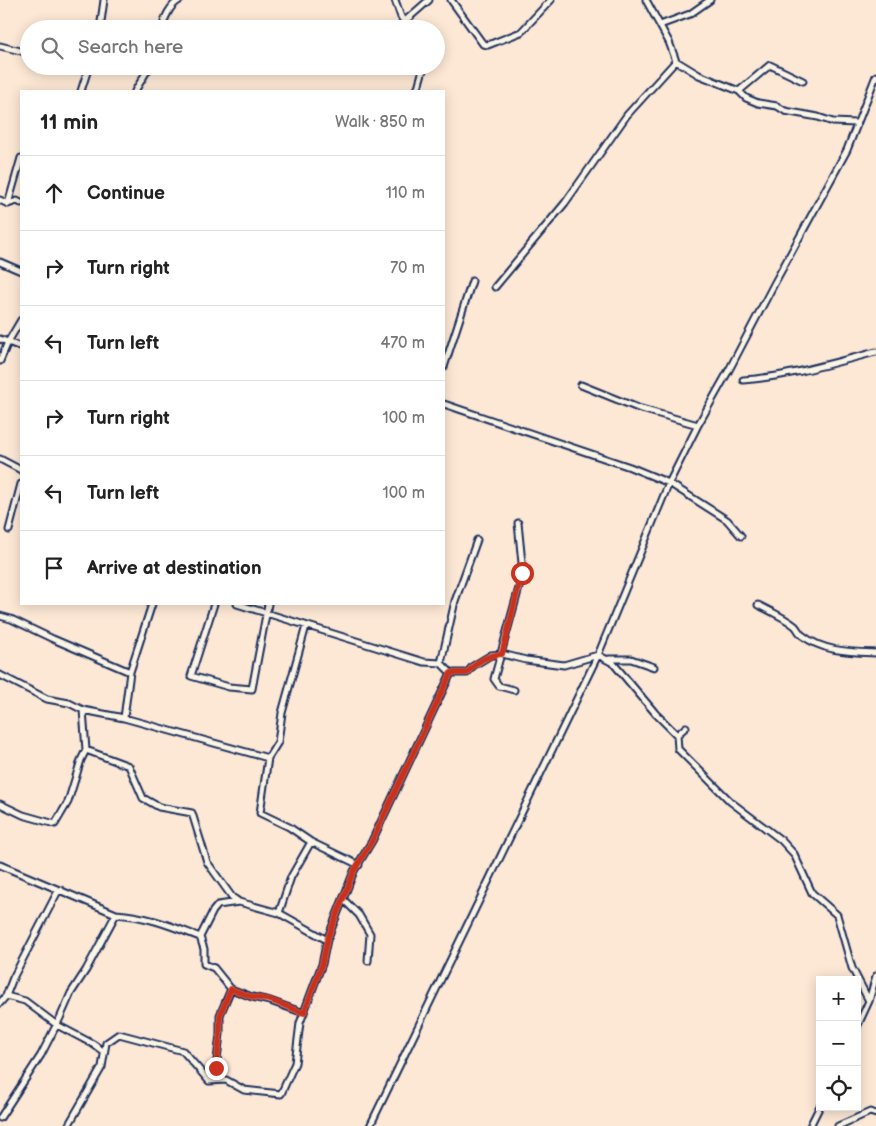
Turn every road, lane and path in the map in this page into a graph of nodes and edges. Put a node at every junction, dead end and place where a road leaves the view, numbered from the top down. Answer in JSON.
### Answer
{"nodes":[{"id":1,"x":104,"y":0,"type":"edge"},
{"id":2,"x":180,"y":0,"type":"edge"},
{"id":3,"x":396,"y":0,"type":"edge"},
{"id":4,"x":429,"y":0,"type":"edge"},
{"id":5,"x":451,"y":0,"type":"edge"},
{"id":6,"x":551,"y":0,"type":"edge"},
{"id":7,"x":646,"y":0,"type":"edge"},
{"id":8,"x":710,"y":0,"type":"edge"},
{"id":9,"x":101,"y":20,"type":"edge"},
{"id":10,"x":164,"y":20,"type":"edge"},
{"id":11,"x":404,"y":20,"type":"edge"},
{"id":12,"x":406,"y":20,"type":"edge"},
{"id":13,"x":660,"y":25,"type":"junction"},
{"id":14,"x":0,"y":46,"type":"edge"},
{"id":15,"x":20,"y":51,"type":"edge"},
{"id":16,"x":676,"y":61,"type":"junction"},
{"id":17,"x":86,"y":75,"type":"edge"},
{"id":18,"x":145,"y":75,"type":"edge"},
{"id":19,"x":421,"y":75,"type":"edge"},
{"id":20,"x":876,"y":76,"type":"edge"},
{"id":21,"x":803,"y":81,"type":"dead end"},
{"id":22,"x":81,"y":90,"type":"edge"},
{"id":23,"x":138,"y":90,"type":"edge"},
{"id":24,"x":417,"y":90,"type":"edge"},
{"id":25,"x":739,"y":92,"type":"junction"},
{"id":26,"x":856,"y":123,"type":"junction"},
{"id":27,"x":20,"y":162,"type":"edge"},
{"id":28,"x":0,"y":200,"type":"edge"},
{"id":29,"x":20,"y":202,"type":"edge"},
{"id":30,"x":8,"y":204,"type":"junction"},
{"id":31,"x":0,"y":262,"type":"edge"},
{"id":32,"x":20,"y":271,"type":"edge"},
{"id":33,"x":472,"y":281,"type":"dead end"},
{"id":34,"x":495,"y":287,"type":"dead end"},
{"id":35,"x":20,"y":322,"type":"edge"},
{"id":36,"x":0,"y":338,"type":"edge"},
{"id":37,"x":8,"y":342,"type":"junction"},
{"id":38,"x":445,"y":344,"type":"edge"},
{"id":39,"x":450,"y":346,"type":"junction"},
{"id":40,"x":20,"y":347,"type":"edge"},
{"id":41,"x":876,"y":352,"type":"edge"},
{"id":42,"x":0,"y":362,"type":"edge"},
{"id":43,"x":445,"y":364,"type":"edge"},
{"id":44,"x":743,"y":380,"type":"dead end"},
{"id":45,"x":581,"y":385,"type":"dead end"},
{"id":46,"x":445,"y":404,"type":"edge"},
{"id":47,"x":698,"y":425,"type":"junction"},
{"id":48,"x":0,"y":459,"type":"edge"},
{"id":49,"x":20,"y":469,"type":"edge"},
{"id":50,"x":669,"y":483,"type":"junction"},
{"id":51,"x":20,"y":488,"type":"edge"},
{"id":52,"x":518,"y":523,"type":"dead end"},
{"id":53,"x":9,"y":530,"type":"dead end"},
{"id":54,"x":742,"y":536,"type":"dead end"},
{"id":55,"x":477,"y":540,"type":"dead end"},
{"id":56,"x":152,"y":605,"type":"edge"},
{"id":57,"x":214,"y":605,"type":"edge"},
{"id":58,"x":239,"y":605,"type":"edge"},
{"id":59,"x":268,"y":605,"type":"edge"},
{"id":60,"x":758,"y":605,"type":"dead end"},
{"id":61,"x":265,"y":613,"type":"junction"},
{"id":62,"x":0,"y":616,"type":"edge"},
{"id":63,"x":306,"y":626,"type":"junction"},
{"id":64,"x":876,"y":653,"type":"edge"},
{"id":65,"x":502,"y":654,"type":"junction"},
{"id":66,"x":598,"y":655,"type":"junction"},
{"id":67,"x":606,"y":659,"type":"junction"},
{"id":68,"x":441,"y":663,"type":"junction"},
{"id":69,"x":654,"y":667,"type":"dead end"},
{"id":70,"x":130,"y":672,"type":"junction"},
{"id":71,"x":451,"y":673,"type":"junction"},
{"id":72,"x":0,"y":676,"type":"edge"},
{"id":73,"x":514,"y":690,"type":"dead end"},
{"id":74,"x":83,"y":710,"type":"junction"},
{"id":75,"x":124,"y":718,"type":"junction"},
{"id":76,"x":686,"y":727,"type":"dead end"},
{"id":77,"x":677,"y":735,"type":"junction"},
{"id":78,"x":86,"y":750,"type":"junction"},
{"id":79,"x":268,"y":758,"type":"junction"},
{"id":80,"x":0,"y":804,"type":"edge"},
{"id":81,"x":311,"y":842,"type":"junction"},
{"id":82,"x":0,"y":865,"type":"edge"},
{"id":83,"x":359,"y":865,"type":"junction"},
{"id":84,"x":61,"y":890,"type":"junction"},
{"id":85,"x":343,"y":899,"type":"junction"},
{"id":86,"x":239,"y":902,"type":"junction"},
{"id":87,"x":279,"y":913,"type":"junction"},
{"id":88,"x":116,"y":914,"type":"junction"},
{"id":89,"x":200,"y":937,"type":"junction"},
{"id":90,"x":327,"y":940,"type":"junction"},
{"id":91,"x":368,"y":961,"type":"dead end"},
{"id":92,"x":876,"y":976,"type":"edge"},
{"id":93,"x":231,"y":989,"type":"junction"},
{"id":94,"x":6,"y":996,"type":"junction"},
{"id":95,"x":869,"y":1001,"type":"junction"},
{"id":96,"x":0,"y":1003,"type":"edge"},
{"id":97,"x":304,"y":1013,"type":"junction"},
{"id":98,"x":860,"y":1021,"type":"edge"},
{"id":99,"x":56,"y":1025,"type":"junction"},
{"id":100,"x":104,"y":1052,"type":"junction"},
{"id":101,"x":209,"y":1081,"type":"junction"},
{"id":102,"x":818,"y":1111,"type":"edge"},
{"id":103,"x":876,"y":1114,"type":"edge"},
{"id":104,"x":0,"y":1118,"type":"edge"},
{"id":105,"x":68,"y":1126,"type":"edge"},
{"id":106,"x":370,"y":1126,"type":"edge"},
{"id":107,"x":810,"y":1126,"type":"edge"},
{"id":108,"x":838,"y":1126,"type":"edge"}],
"edges":[{"from":1,"to":9,"type":"street"},
{"from":2,"to":10,"type":"street"},
{"from":3,"to":11,"type":"street"},
{"from":4,"to":12,"type":"street"},
{"from":5,"to":6,"type":"street"},
{"from":7,"to":13,"type":"street"},
{"from":8,"to":13,"type":"street"},
{"from":13,"to":16,"type":"street"},
{"from":14,"to":15,"type":"street"},
{"from":16,"to":25,"type":"street"},
{"from":16,"to":34,"type":"street"},
{"from":17,"to":22,"type":"street"},
{"from":18,"to":23,"type":"street"},
{"from":19,"to":24,"type":"street"},
{"from":20,"to":26,"type":"street"},
{"from":21,"to":25,"type":"street"},
{"from":25,"to":26,"type":"street"},
{"from":26,"to":47,"type":"street"},
{"from":27,"to":30,"type":"street"},
{"from":28,"to":30,"type":"street"},
{"from":29,"to":30,"type":"street"},
{"from":31,"to":32,"type":"street"},
{"from":33,"to":39,"type":"street"},
{"from":35,"to":37,"type":"street"},
{"from":36,"to":37,"type":"street"},
{"from":37,"to":40,"type":"street"},
{"from":37,"to":42,"type":"street"},
{"from":38,"to":39,"type":"street"},
{"from":39,"to":43,"type":"street"},
{"from":41,"to":44,"type":"street"},
{"from":45,"to":47,"type":"street"},
{"from":46,"to":50,"type":"street"},
{"from":47,"to":50,"type":"street"},
{"from":48,"to":49,"type":"street"},
{"from":50,"to":54,"type":"street"},
{"from":50,"to":66,"type":"street"},
{"from":51,"to":53,"type":"street"},
{"from":52,"to":65,"type":"street"},
{"from":55,"to":68,"type":"street"},
{"from":56,"to":70,"type":"street"},
{"from":57,"to":61,"type":"street"},
{"from":58,"to":61,"type":"street"},
{"from":59,"to":61,"type":"street"},
{"from":60,"to":64,"type":"street"},
{"from":61,"to":63,"type":"street"},
{"from":62,"to":70,"type":"street"},
{"from":63,"to":68,"type":"street"},
{"from":63,"to":79,"type":"street"},
{"from":65,"to":66,"type":"street"},
{"from":65,"to":71,"type":"street"},
{"from":65,"to":73,"type":"street"},
{"from":66,"to":67,"type":"street"},
{"from":66,"to":106,"type":"street"},
{"from":67,"to":69,"type":"street"},
{"from":67,"to":77,"type":"street"},
{"from":68,"to":71,"type":"street"},
{"from":70,"to":75,"type":"street"},
{"from":71,"to":83,"type":"street"},
{"from":72,"to":74,"type":"street"},
{"from":74,"to":75,"type":"street"},
{"from":74,"to":78,"type":"street"},
{"from":75,"to":79,"type":"street"},
{"from":76,"to":77,"type":"street"},
{"from":77,"to":95,"type":"street"},
{"from":78,"to":80,"type":"street"},
{"from":78,"to":86,"type":"street"},
{"from":79,"to":81,"type":"street"},
{"from":81,"to":83,"type":"street"},
{"from":81,"to":87,"type":"street"},
{"from":82,"to":84,"type":"street"},
{"from":83,"to":85,"type":"street"},
{"from":84,"to":88,"type":"street"},
{"from":84,"to":94,"type":"street"},
{"from":85,"to":90,"type":"street"},
{"from":85,"to":91,"type":"street"},
{"from":86,"to":87,"type":"street"},
{"from":86,"to":89,"type":"street"},
{"from":87,"to":90,"type":"street"},
{"from":88,"to":89,"type":"street"},
{"from":88,"to":99,"type":"street"},
{"from":89,"to":93,"type":"street"},
{"from":90,"to":97,"type":"street"},
{"from":92,"to":95,"type":"street"},
{"from":93,"to":97,"type":"street"},
{"from":93,"to":101,"type":"street"},
{"from":94,"to":96,"type":"street"},
{"from":94,"to":99,"type":"street"},
{"from":95,"to":98,"type":"street"},
{"from":97,"to":101,"type":"street"},
{"from":99,"to":100,"type":"street"},
{"from":99,"to":104,"type":"street"},
{"from":100,"to":101,"type":"street"},
{"from":100,"to":105,"type":"street"},
{"from":102,"to":107,"type":"street"},
{"from":103,"to":108,"type":"street"}]}
